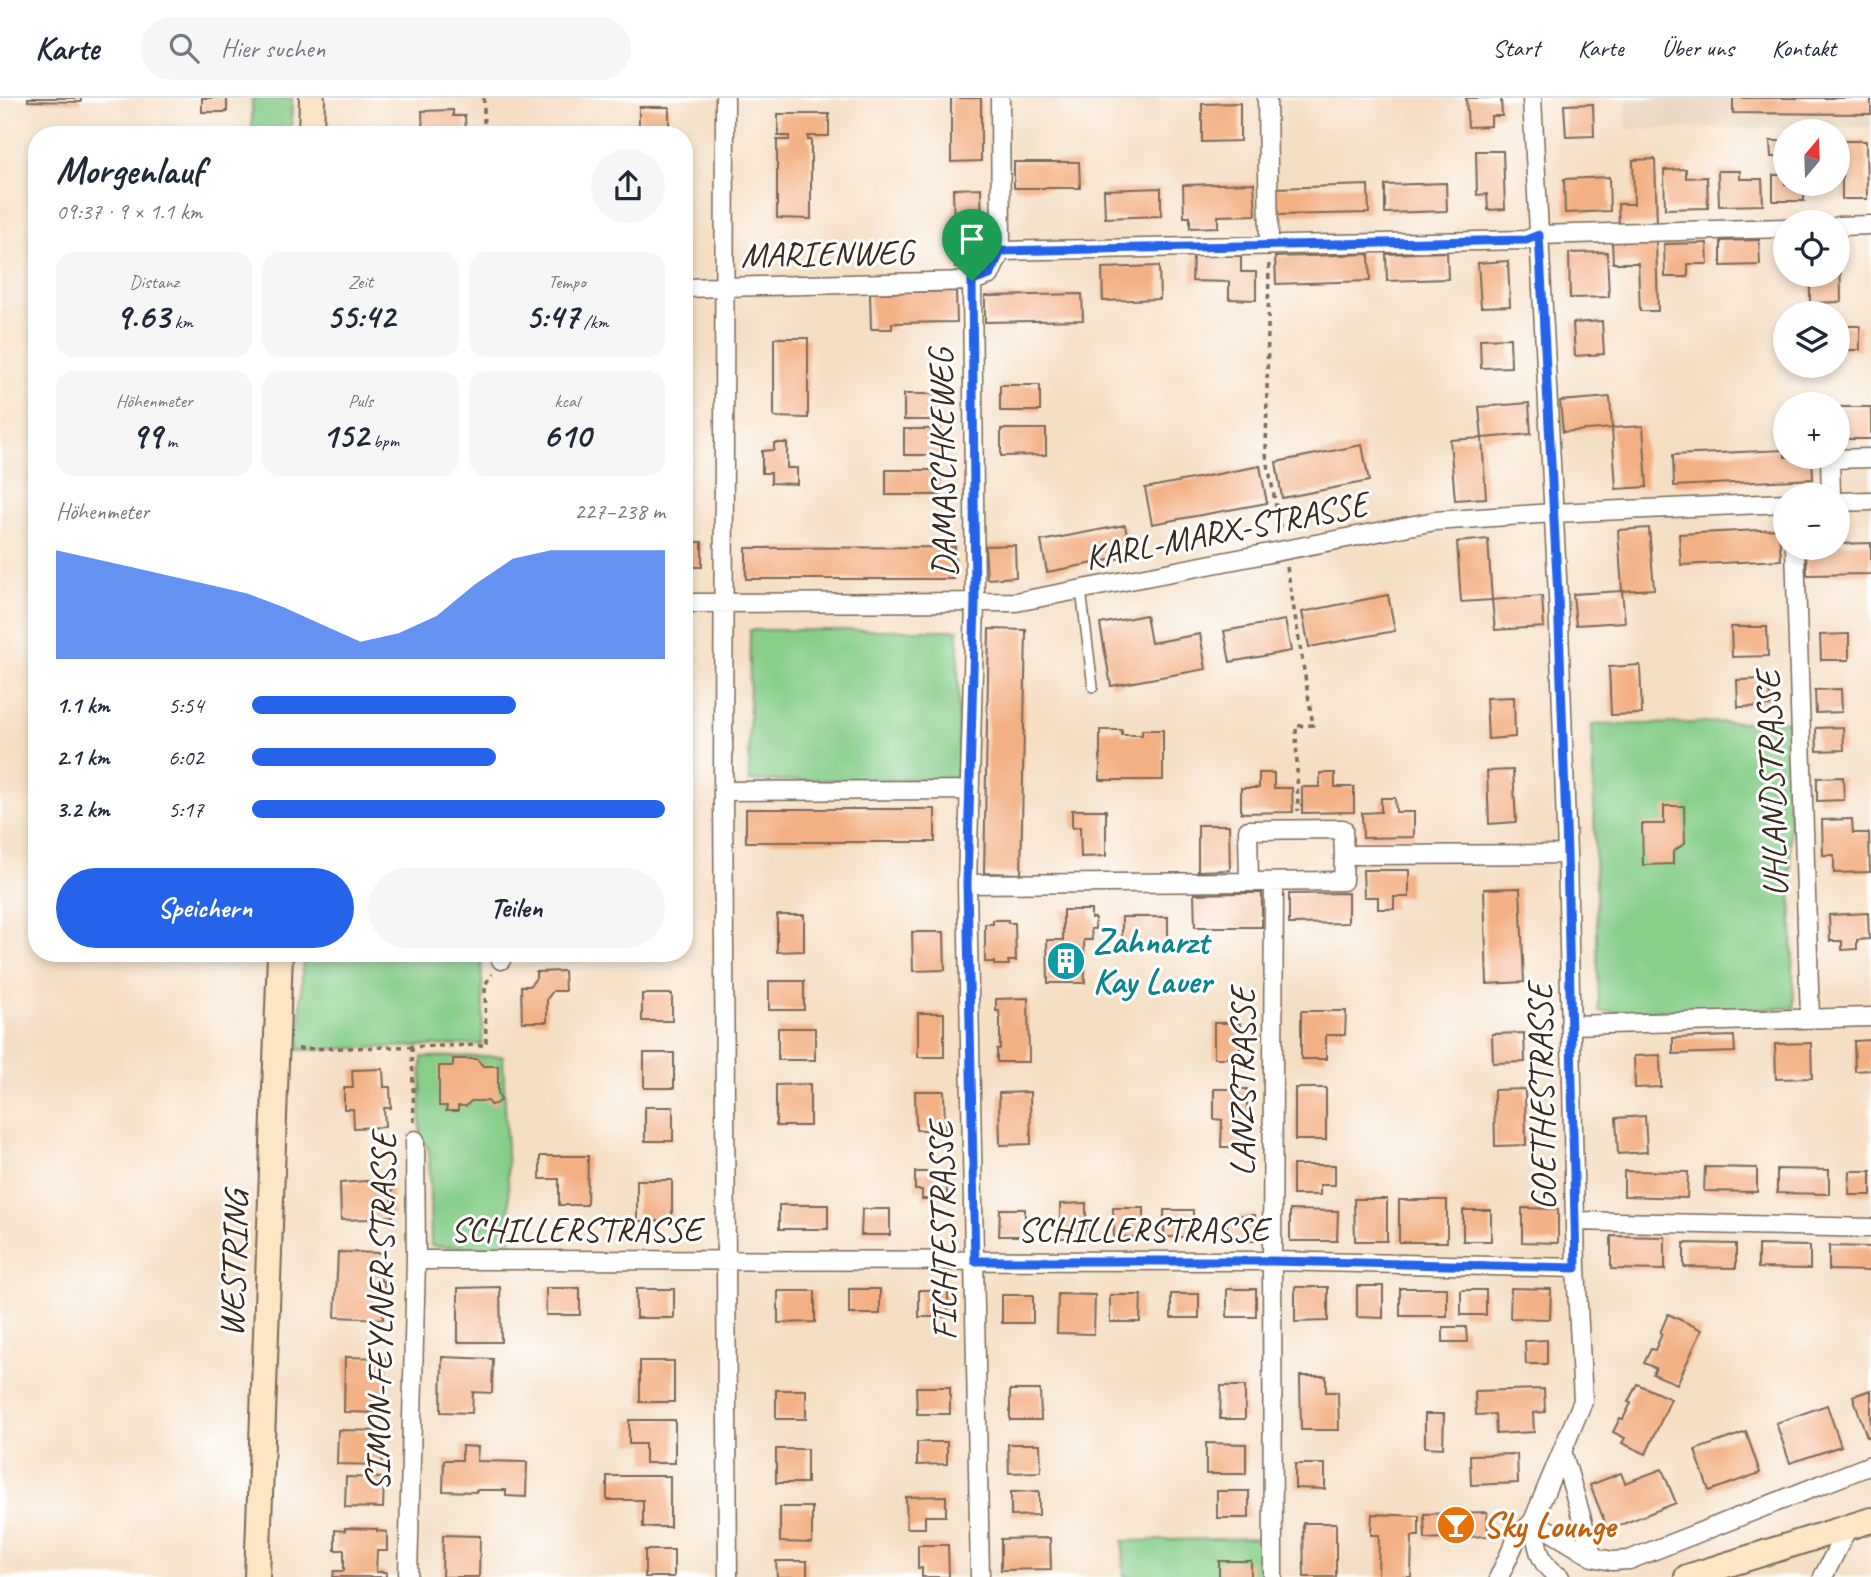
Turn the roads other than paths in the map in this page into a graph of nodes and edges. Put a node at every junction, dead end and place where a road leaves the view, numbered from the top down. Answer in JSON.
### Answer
{"nodes":[{"id":1,"x":312,"y":98,"type":"edge"},
{"id":2,"x":725,"y":98,"type":"edge"},
{"id":3,"x":1000,"y":98,"type":"edge"},
{"id":4,"x":1266,"y":98,"type":"edge"},
{"id":5,"x":1532,"y":98,"type":"edge"},
{"id":6,"x":311,"y":126,"type":"edge"},
{"id":7,"x":1871,"y":225,"type":"edge"},
{"id":8,"x":1850,"y":226,"type":"edge"},
{"id":9,"x":1773,"y":228,"type":"edge"},
{"id":10,"x":1539,"y":235,"type":"junction"},
{"id":11,"x":1269,"y":245,"type":"junction"},
{"id":12,"x":1001,"y":251,"type":"junction"},
{"id":13,"x":972,"y":281,"type":"junction"},
{"id":14,"x":723,"y":287,"type":"junction"},
{"id":15,"x":693,"y":288,"type":"edge"},
{"id":16,"x":1871,"y":458,"type":"edge"},
{"id":17,"x":1831,"y":483,"type":"edge"},
{"id":18,"x":1871,"y":501,"type":"edge"},
{"id":19,"x":1850,"y":502,"type":"edge"},
{"id":20,"x":1773,"y":504,"type":"edge"},
{"id":21,"x":1553,"y":513,"type":"junction"},
{"id":22,"x":1795,"y":560,"type":"edge"},
{"id":23,"x":1081,"y":590,"type":"junction"},
{"id":24,"x":975,"y":602,"type":"junction"},
{"id":25,"x":693,"y":603,"type":"edge"},
{"id":26,"x":723,"y":603,"type":"junction"},
{"id":27,"x":1093,"y":687,"type":"dead end"},
{"id":28,"x":969,"y":790,"type":"junction"},
{"id":29,"x":723,"y":791,"type":"junction"},
{"id":30,"x":1567,"y":854,"type":"junction"},
{"id":31,"x":1344,"y":855,"type":"junction"},
{"id":32,"x":1249,"y":882,"type":"junction"},
{"id":33,"x":1274,"y":882,"type":"junction"},
{"id":34,"x":967,"y":884,"type":"junction"},
{"id":35,"x":280,"y":962,"type":"edge"},
{"id":36,"x":1871,"y":1017,"type":"edge"},
{"id":37,"x":1810,"y":1019,"type":"junction"},
{"id":38,"x":1570,"y":1025,"type":"junction"},
{"id":39,"x":415,"y":1140,"type":"road end"},
{"id":40,"x":1575,"y":1221,"type":"junction"},
{"id":41,"x":1871,"y":1228,"type":"edge"},
{"id":42,"x":416,"y":1260,"type":"junction"},
{"id":43,"x":726,"y":1260,"type":"junction"},
{"id":44,"x":975,"y":1261,"type":"junction"},
{"id":45,"x":1272,"y":1261,"type":"junction"},
{"id":46,"x":1576,"y":1268,"type":"junction"},
{"id":47,"x":1562,"y":1451,"type":"junction"},
{"id":48,"x":1871,"y":1465,"type":"edge"},
{"id":49,"x":1532,"y":1521,"type":"junction"},
{"id":50,"x":1860,"y":1523,"type":"edge"},
{"id":51,"x":1593,"y":1557,"type":"junction"},
{"id":52,"x":257,"y":1577,"type":"edge"},
{"id":53,"x":408,"y":1577,"type":"edge"},
{"id":54,"x":728,"y":1577,"type":"edge"},
{"id":55,"x":980,"y":1577,"type":"edge"},
{"id":56,"x":1273,"y":1577,"type":"edge"},
{"id":57,"x":1499,"y":1577,"type":"edge"},
{"id":58,"x":1560,"y":1577,"type":"edge"},
{"id":59,"x":1687,"y":1577,"type":"edge"},
{"id":60,"x":1823,"y":1577,"type":"edge"}],
"edges":[{"from":1,"to":6,"type":"main road"},
{"from":2,"to":14,"type":"street"},
{"from":3,"to":12,"type":"street"},
{"from":4,"to":11,"type":"street"},
{"from":5,"to":10,"type":"street","name":"GOETHESTRASSE"},
{"from":7,"to":8,"type":"street"},
{"from":9,"to":10,"type":"street"},
{"from":10,"to":11,"type":"street"},
{"from":10,"to":21,"type":"street","name":"GOETHESTRASSE"},
{"from":11,"to":12,"type":"street"},
{"from":12,"to":13,"type":"street"},
{"from":13,"to":14,"type":"street","name":"MARIENWEG"},
{"from":13,"to":24,"type":"street","name":"DAMASCHKEWEG"},
{"from":14,"to":15,"type":"street","name":"MARIENWEG"},
{"from":14,"to":26,"type":"street"},
{"from":16,"to":17,"type":"street"},
{"from":18,"to":19,"type":"street"},
{"from":20,"to":21,"type":"street","name":"KARL-MARX-STRASSE"},
{"from":21,"to":23,"type":"street","name":"KARL-MARX-STRASSE"},
{"from":21,"to":30,"type":"street","name":"GOETHESTRASSE"},
{"from":22,"to":37,"type":"street","name":"UHLANDSTRASSE"},
{"from":23,"to":24,"type":"street","name":"KARL-MARX-STRASSE"},
{"from":23,"to":27,"type":"lane"},
{"from":24,"to":26,"type":"street","name":"KARL-MARX-STRASSE"},
{"from":24,"to":28,"type":"street","name":"DAMASCHKEWEG"},
{"from":25,"to":26,"type":"street","name":"KARL-MARX-STRASSE"},
{"from":26,"to":29,"type":"street"},
{"from":28,"to":29,"type":"street"},
{"from":28,"to":34,"type":"street","name":"FICHTESTRASSE"},
{"from":29,"to":43,"type":"street"},
{"from":30,"to":31,"type":"street"},
{"from":30,"to":38,"type":"street","name":"GOETHESTRASSE"},
{"from":31,"to":32,"type":"street"},
{"from":31,"to":33,"type":"street"},
{"from":32,"to":33,"type":"street"},
{"from":32,"to":34,"type":"street"},
{"from":33,"to":45,"type":"street","name":"LANZSTRASSE"},
{"from":34,"to":44,"type":"street","name":"FICHTESTRASSE"},
{"from":35,"to":52,"type":"main road","name":"WESTRING"},
{"from":36,"to":37,"type":"street"},
{"from":37,"to":38,"type":"street"},
{"from":38,"to":40,"type":"street","name":"GOETHESTRASSE"},
{"from":39,"to":42,"type":"street","name":"SIMON-FEYLNER-STRASSE"},
{"from":40,"to":41,"type":"street"},
{"from":40,"to":46,"type":"street","name":"GOETHESTRASSE"},
{"from":42,"to":43,"type":"street","name":"SCHILLERSTRASSE"},
{"from":42,"to":53,"type":"street","name":"SIMON-FEYLNER-STRASSE"},
{"from":43,"to":44,"type":"street","name":"SCHILLERSTRASSE"},
{"from":43,"to":54,"type":"street"},
{"from":44,"to":45,"type":"street","name":"SCHILLERSTRASSE"},
{"from":44,"to":55,"type":"street","name":"FICHTESTRASSE"},
{"from":45,"to":46,"type":"street","name":"SCHILLERSTRASSE"},
{"from":45,"to":56,"type":"street","name":"LANZSTRASSE"},
{"from":46,"to":47,"type":"street","name":"GOETHESTRASSE"},
{"from":47,"to":49,"type":"street","name":"GOETHESTRASSE"},
{"from":47,"to":51,"type":"street"},
{"from":48,"to":51,"type":"street"},
{"from":49,"to":51,"type":"street"},
{"from":49,"to":57,"type":"street","name":"GOETHESTRASSE"},
{"from":49,"to":58,"type":"street"},
{"from":50,"to":59,"type":"main road"},
{"from":50,"to":60,"type":"street"}]}
